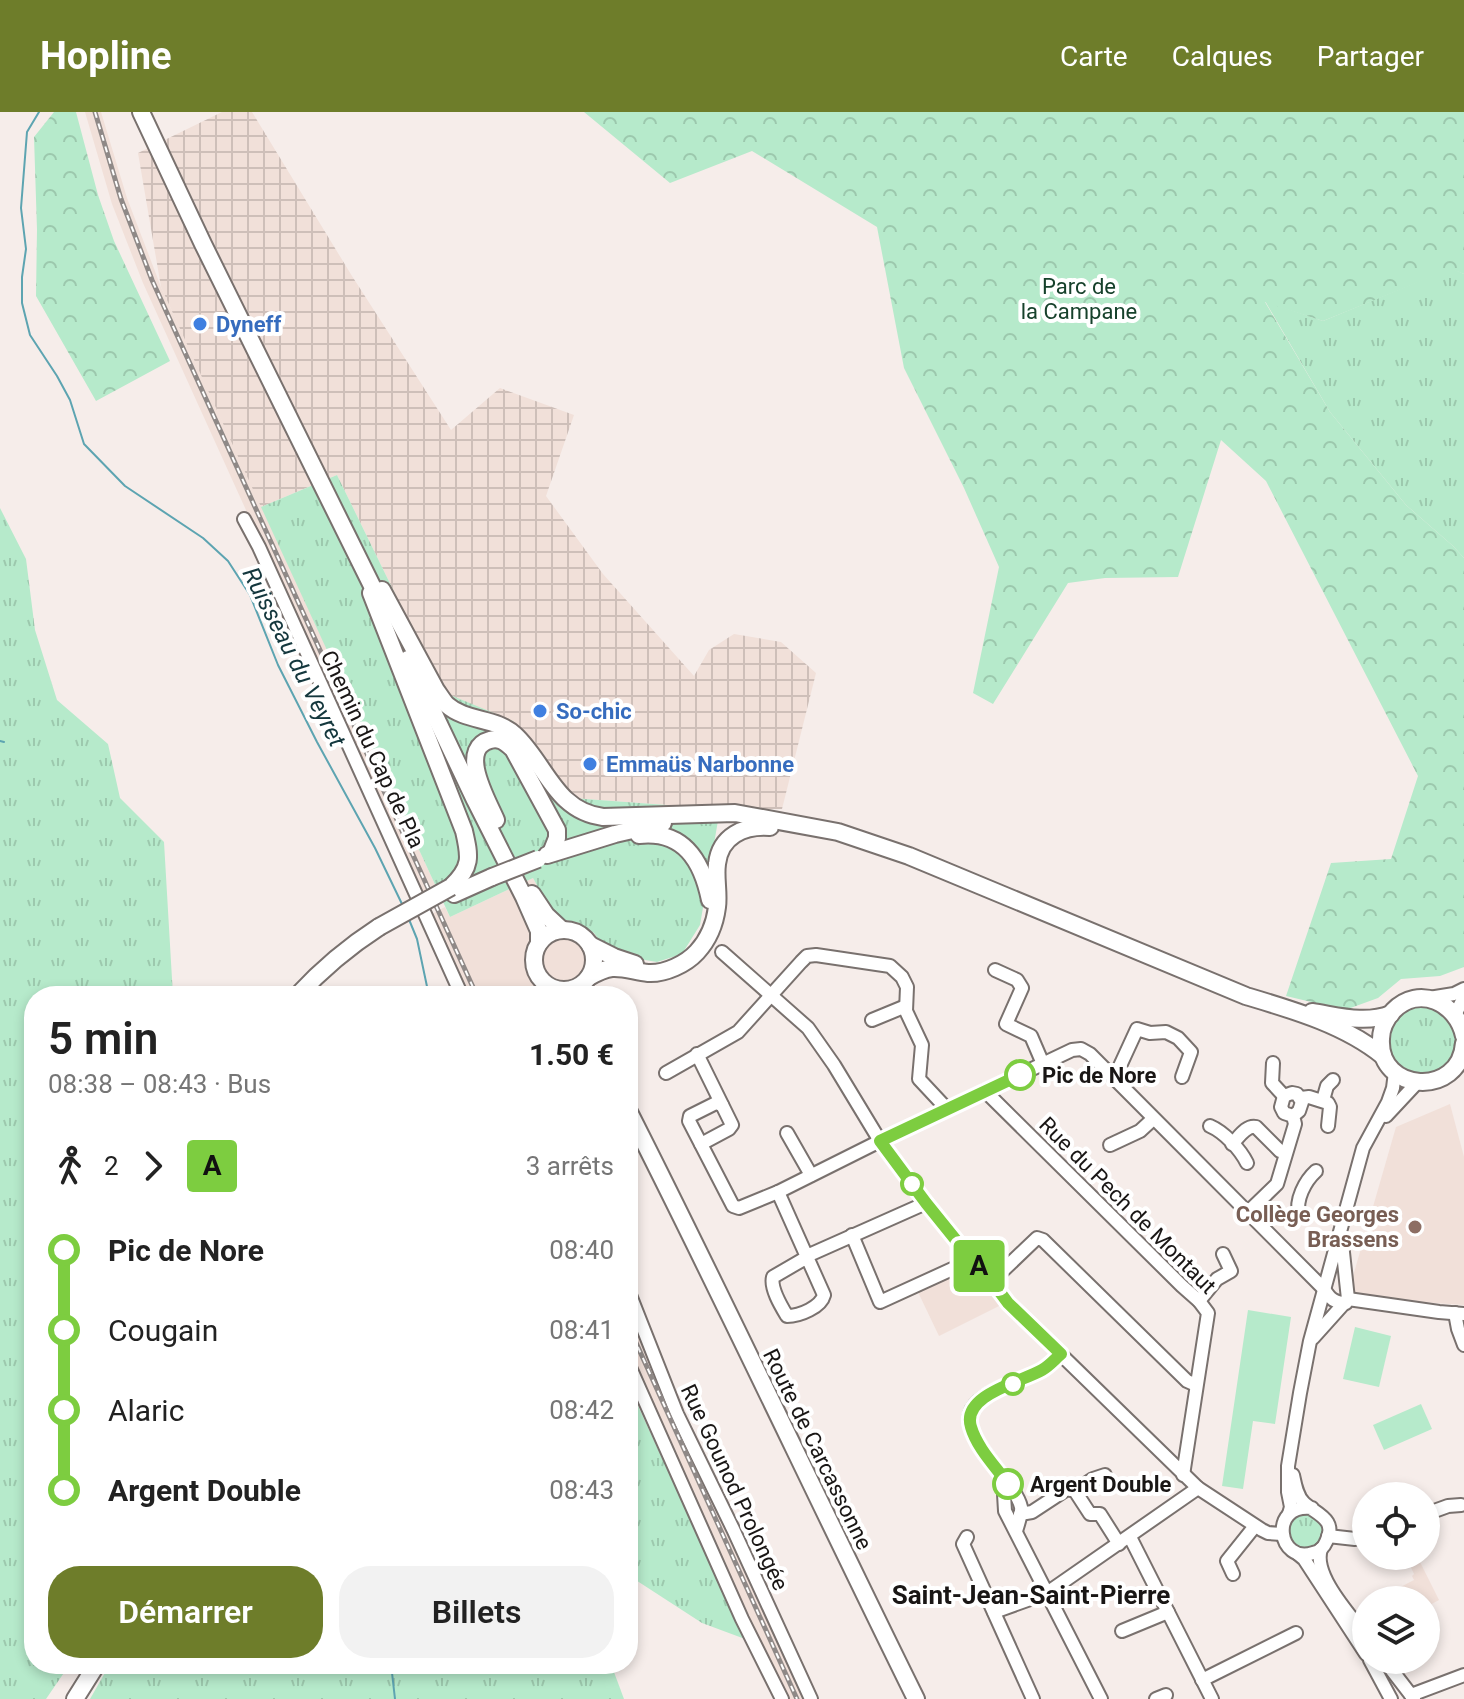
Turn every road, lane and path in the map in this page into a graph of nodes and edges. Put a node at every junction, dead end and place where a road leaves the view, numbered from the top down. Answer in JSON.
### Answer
{"nodes":[{"id":1,"x":141,"y":112,"type":"edge"},
{"id":2,"x":149,"y":112,"type":"edge"},
{"id":3,"x":244,"y":519,"type":"dead end"},
{"id":4,"x":349,"y":539,"type":"junction"},
{"id":5,"x":382,"y":590,"type":"junction"},
{"id":6,"x":763,"y":819,"type":"junction"},
{"id":7,"x":545,"y":856,"type":"junction"},
{"id":8,"x":909,"y":856,"type":"junction"},
{"id":9,"x":513,"y":858,"type":"junction"},
{"id":10,"x":452,"y":890,"type":"junction"},
{"id":11,"x":712,"y":927,"type":"junction"},
{"id":12,"x":380,"y":928,"type":"junction"},
{"id":13,"x":561,"y":929,"type":"junction"},
{"id":14,"x":539,"y":943,"type":"junction"},
{"id":15,"x":590,"y":945,"type":"junction"},
{"id":16,"x":722,"y":952,"type":"dead end"},
{"id":17,"x":668,"y":969,"type":"junction"},
{"id":18,"x":995,"y":970,"type":"dead end"},
{"id":19,"x":585,"y":985,"type":"edge"},
{"id":20,"x":306,"y":986,"type":"edge"},
{"id":21,"x":315,"y":986,"type":"edge"},
{"id":22,"x":457,"y":986,"type":"edge"},
{"id":23,"x":550,"y":986,"type":"edge"},
{"id":24,"x":1464,"y":989,"type":"edge"},
{"id":25,"x":771,"y":996,"type":"junction"},
{"id":26,"x":1464,"y":997,"type":"edge"},
{"id":27,"x":1424,"y":999,"type":"junction"},
{"id":28,"x":906,"y":1006,"type":"junction"},
{"id":29,"x":1287,"y":1008,"type":"junction"},
{"id":30,"x":1391,"y":1014,"type":"junction"},
{"id":31,"x":1455,"y":1015,"type":"junction"},
{"id":32,"x":872,"y":1020,"type":"dead end"},
{"id":33,"x":1464,"y":1033,"type":"edge"},
{"id":34,"x":1464,"y":1043,"type":"edge"},
{"id":35,"x":697,"y":1054,"type":"junction"},
{"id":36,"x":1383,"y":1056,"type":"junction"},
{"id":37,"x":1273,"y":1063,"type":"dead end"},
{"id":38,"x":1043,"y":1064,"type":"junction"},
{"id":39,"x":1457,"y":1069,"type":"edge"},
{"id":40,"x":1395,"y":1072,"type":"junction"},
{"id":41,"x":666,"y":1073,"type":"dead end"},
{"id":42,"x":1182,"y":1077,"type":"dead end"},
{"id":43,"x":1114,"y":1079,"type":"junction"},
{"id":44,"x":1333,"y":1080,"type":"dead end"},
{"id":45,"x":1416,"y":1082,"type":"junction"},
{"id":46,"x":985,"y":1091,"type":"junction"},
{"id":47,"x":1284,"y":1096,"type":"junction"},
{"id":48,"x":1301,"y":1098,"type":"junction"},
{"id":49,"x":1323,"y":1100,"type":"junction"},
{"id":50,"x":722,"y":1105,"type":"junction"},
{"id":51,"x":947,"y":1109,"type":"junction"},
{"id":52,"x":1293,"y":1116,"type":"junction"},
{"id":53,"x":638,"y":1117,"type":"edge"},
{"id":54,"x":1153,"y":1119,"type":"junction"},
{"id":55,"x":1210,"y":1126,"type":"dead end"},
{"id":56,"x":1328,"y":1126,"type":"dead end"},
{"id":57,"x":638,"y":1129,"type":"edge"},
{"id":58,"x":1374,"y":1130,"type":"junction"},
{"id":59,"x":787,"y":1133,"type":"dead end"},
{"id":60,"x":880,"y":1141,"type":"junction"},
{"id":61,"x":701,"y":1144,"type":"junction"},
{"id":62,"x":1232,"y":1144,"type":"junction"},
{"id":63,"x":1110,"y":1145,"type":"dead end"},
{"id":64,"x":1285,"y":1153,"type":"junction"},
{"id":65,"x":1247,"y":1163,"type":"dead end"},
{"id":66,"x":1316,"y":1171,"type":"dead end"},
{"id":67,"x":811,"y":1175,"type":"junction"},
{"id":68,"x":1277,"y":1184,"type":"junction"},
{"id":69,"x":778,"y":1192,"type":"junction"},
{"id":70,"x":1303,"y":1192,"type":"junction"},
{"id":71,"x":926,"y":1203,"type":"junction"},
{"id":72,"x":1248,"y":1212,"type":"junction"},
{"id":73,"x":1299,"y":1215,"type":"dead end"},
{"id":74,"x":683,"y":1217,"type":"junction"},
{"id":75,"x":1342,"y":1228,"type":"junction"},
{"id":76,"x":852,"y":1235,"type":"junction"},
{"id":77,"x":1223,"y":1254,"type":"dead end"},
{"id":78,"x":807,"y":1257,"type":"junction"},
{"id":79,"x":972,"y":1260,"type":"junction"},
{"id":80,"x":992,"y":1281,"type":"junction"},
{"id":81,"x":1324,"y":1289,"type":"junction"},
{"id":82,"x":1347,"y":1297,"type":"junction"},
{"id":83,"x":1199,"y":1301,"type":"junction"},
{"id":84,"x":1460,"y":1314,"type":"edge"},
{"id":85,"x":638,"y":1315,"type":"edge"},
{"id":86,"x":1310,"y":1341,"type":"junction"},
{"id":87,"x":1464,"y":1345,"type":"edge"},
{"id":88,"x":1061,"y":1354,"type":"junction"},
{"id":89,"x":638,"y":1385,"type":"edge"},
{"id":90,"x":1196,"y":1385,"type":"junction"},
{"id":91,"x":1291,"y":1449,"type":"junction"},
{"id":92,"x":1105,"y":1475,"type":"dead end"},
{"id":93,"x":1183,"y":1475,"type":"junction"},
{"id":94,"x":1008,"y":1484,"type":"junction"},
{"id":95,"x":1198,"y":1488,"type":"junction"},
{"id":96,"x":1075,"y":1491,"type":"junction"},
{"id":97,"x":1463,"y":1506,"type":"edge"},
{"id":98,"x":1312,"y":1508,"type":"junction"},
{"id":99,"x":1440,"y":1509,"type":"edge"},
{"id":100,"x":1020,"y":1514,"type":"junction"},
{"id":101,"x":1289,"y":1514,"type":"junction"},
{"id":102,"x":1255,"y":1526,"type":"junction"},
{"id":103,"x":1016,"y":1531,"type":"junction"},
{"id":104,"x":1282,"y":1534,"type":"junction"},
{"id":105,"x":1328,"y":1536,"type":"junction"},
{"id":106,"x":967,"y":1537,"type":"dead end"},
{"id":107,"x":1352,"y":1539,"type":"edge"},
{"id":108,"x":1125,"y":1540,"type":"junction"},
{"id":109,"x":1321,"y":1549,"type":"junction"},
{"id":110,"x":1298,"y":1554,"type":"junction"},
{"id":111,"x":1233,"y":1574,"type":"dead end"},
{"id":112,"x":1047,"y":1593,"type":"junction"},
{"id":113,"x":994,"y":1612,"type":"junction"},
{"id":114,"x":1168,"y":1612,"type":"junction"},
{"id":115,"x":1352,"y":1617,"type":"edge"},
{"id":116,"x":1122,"y":1631,"type":"dead end"},
{"id":117,"x":1296,"y":1633,"type":"dead end"},
{"id":118,"x":1352,"y":1633,"type":"edge"},
{"id":119,"x":81,"y":1674,"type":"edge"},
{"id":120,"x":91,"y":1674,"type":"edge"},
{"id":121,"x":1378,"y":1674,"type":"edge"},
{"id":122,"x":1395,"y":1674,"type":"edge"},
{"id":123,"x":1464,"y":1675,"type":"edge"},
{"id":124,"x":1202,"y":1680,"type":"junction"},
{"id":125,"x":1412,"y":1697,"type":"edge"},
{"id":126,"x":65,"y":1699,"type":"edge"},
{"id":127,"x":75,"y":1699,"type":"edge"},
{"id":128,"x":782,"y":1699,"type":"edge"},
{"id":129,"x":811,"y":1699,"type":"edge"},
{"id":130,"x":916,"y":1699,"type":"edge"},
{"id":131,"x":1033,"y":1699,"type":"edge"},
{"id":132,"x":1101,"y":1699,"type":"edge"},
{"id":133,"x":1212,"y":1699,"type":"edge"},
{"id":134,"x":1391,"y":1699,"type":"edge"}],
"edges":[{"from":1,"to":4,"type":"main road"},
{"from":2,"to":5,"type":"main road"},
{"from":3,"to":22,"type":"street","name":"Chemin du Cap de Pla"},
{"from":4,"to":10,"type":"main road"},
{"from":4,"to":14,"type":"main road"},
{"from":5,"to":6,"type":"main road"},
{"from":5,"to":9,"type":"main road"},
{"from":6,"to":7,"type":"main road"},
{"from":6,"to":8,"type":"main road"},
{"from":7,"to":9,"type":"main road"},
{"from":7,"to":10,"type":"main road","bridge":true},
{"from":7,"to":11,"type":"main road"},
{"from":8,"to":11,"type":"main road"},
{"from":8,"to":29,"type":"main road"},
{"from":9,"to":13,"type":"main road"},
{"from":10,"to":12,"type":"main road","bridge":true},
{"from":11,"to":17,"type":"main road"},
{"from":12,"to":20,"type":"main road"},
{"from":12,"to":21,"type":"main road"},
{"from":13,"to":14,"type":"main road"},
{"from":13,"to":15,"type":"main road"},
{"from":14,"to":23,"type":"main road"},
{"from":15,"to":17,"type":"main road"},
{"from":15,"to":19,"type":"main road"},
{"from":16,"to":25,"type":"street"},
{"from":17,"to":19,"type":"main road"},
{"from":18,"to":38,"type":"street"},
{"from":24,"to":27,"type":"street"},
{"from":25,"to":28,"type":"street"},
{"from":25,"to":35,"type":"street"},
{"from":25,"to":60,"type":"street"},
{"from":26,"to":31,"type":"street"},
{"from":27,"to":30,"type":"main road"},
{"from":27,"to":31,"type":"main road"},
{"from":28,"to":32,"type":"street"},
{"from":28,"to":51,"type":"street"},
{"from":29,"to":30,"type":"main road"},
{"from":29,"to":36,"type":"main road"},
{"from":30,"to":36,"type":"main road"},
{"from":31,"to":33,"type":"main road"},
{"from":34,"to":39,"type":"main road"},
{"from":35,"to":41,"type":"street"},
{"from":35,"to":50,"type":"street"},
{"from":36,"to":40,"type":"main road"},
{"from":37,"to":47,"type":"street"},
{"from":38,"to":43,"type":"street"},
{"from":38,"to":46,"type":"street"},
{"from":39,"to":45,"type":"main road"},
{"from":40,"to":45,"type":"main road"},
{"from":40,"to":58,"type":"street"},
{"from":42,"to":43,"type":"street"},
{"from":43,"to":54,"type":"street"},
{"from":44,"to":49,"type":"street"},
{"from":45,"to":58,"type":"street"},
{"from":46,"to":51,"type":"street"},
{"from":46,"to":83,"type":"street","name":"Rue du Pech de Montaut"},
{"from":47,"to":48,"type":"street"},
{"from":47,"to":52,"type":"street"},
{"from":48,"to":49,"type":"street"},
{"from":48,"to":52,"type":"street"},
{"from":49,"to":56,"type":"street"},
{"from":50,"to":61,"type":"street"},
{"from":50,"to":61,"type":"street"},
{"from":51,"to":60,"type":"street"},
{"from":52,"to":64,"type":"street"},
{"from":53,"to":74,"type":"main road","name":"Route de Carcassonne"},
{"from":54,"to":63,"type":"street"},
{"from":54,"to":72,"type":"street"},
{"from":55,"to":62,"type":"street"},
{"from":57,"to":74,"type":"main road","name":"Route de Carcassonne"},
{"from":58,"to":75,"type":"street"},
{"from":59,"to":67,"type":"street"},
{"from":60,"to":67,"type":"street"},
{"from":60,"to":71,"type":"street"},
{"from":61,"to":69,"type":"street"},
{"from":62,"to":64,"type":"street"},
{"from":62,"to":65,"type":"street"},
{"from":64,"to":68,"type":"street"},
{"from":66,"to":70,"type":"street"},
{"from":67,"to":69,"type":"street"},
{"from":68,"to":70,"type":"street"},
{"from":68,"to":72,"type":"street"},
{"from":69,"to":78,"type":"street"},
{"from":70,"to":73,"type":"street"},
{"from":71,"to":76,"type":"street"},
{"from":71,"to":79,"type":"street"},
{"from":72,"to":81,"type":"street"},
{"from":74,"to":130,"type":"main road","name":"Route de Carcassonne"},
{"from":75,"to":81,"type":"street"},
{"from":75,"to":82,"type":"street"},
{"from":76,"to":78,"type":"street"},
{"from":76,"to":79,"type":"street"},
{"from":77,"to":83,"type":"street"},
{"from":78,"to":78,"type":"street"},
{"from":79,"to":80,"type":"street"},
{"from":80,"to":88,"type":"street"},
{"from":80,"to":90,"type":"street"},
{"from":81,"to":82,"type":"street"},
{"from":81,"to":86,"type":"street"},
{"from":82,"to":84,"type":"street"},
{"from":82,"to":86,"type":"street"},
{"from":83,"to":90,"type":"street","name":"Rue du Pech de Montaut"},
{"from":84,"to":87,"type":"street"},
{"from":85,"to":129,"type":"street","name":"Rue Gounod Prolongée"},
{"from":86,"to":91,"type":"street"},
{"from":88,"to":93,"type":"street"},
{"from":88,"to":94,"type":"street"},
{"from":89,"to":128,"type":"street"},
{"from":90,"to":93,"type":"street"},
{"from":91,"to":98,"type":"street"},
{"from":91,"to":101,"type":"street"},
{"from":92,"to":96,"type":"street"},
{"from":93,"to":95,"type":"street"},
{"from":94,"to":100,"type":"street"},
{"from":94,"to":103,"type":"street"},
{"from":95,"to":102,"type":"street"},
{"from":95,"to":108,"type":"street"},
{"from":96,"to":100,"type":"street"},
{"from":96,"to":108,"type":"street"},
{"from":97,"to":99,"type":"street"},
{"from":98,"to":101,"type":"street"},
{"from":98,"to":105,"type":"street"},
{"from":100,"to":103,"type":"street"},
{"from":101,"to":104,"type":"street"},
{"from":102,"to":104,"type":"street"},
{"from":102,"to":111,"type":"street"},
{"from":103,"to":112,"type":"street"},
{"from":104,"to":110,"type":"street"},
{"from":105,"to":107,"type":"street"},
{"from":105,"to":109,"type":"street"},
{"from":106,"to":113,"type":"street"},
{"from":108,"to":112,"type":"street"},
{"from":108,"to":114,"type":"street"},
{"from":109,"to":110,"type":"street"},
{"from":109,"to":115,"type":"street"},
{"from":110,"to":118,"type":"street"},
{"from":112,"to":113,"type":"street"},
{"from":112,"to":132,"type":"street"},
{"from":113,"to":131,"type":"street"},
{"from":114,"to":116,"type":"street"},
{"from":114,"to":124,"type":"street"},
{"from":117,"to":124,"type":"street"},
{"from":119,"to":126,"type":"main road"},
{"from":120,"to":127,"type":"main road"},
{"from":121,"to":134,"type":"street"},
{"from":122,"to":125,"type":"street"},
{"from":123,"to":125,"type":"street"},
{"from":124,"to":133,"type":"street"}]}
